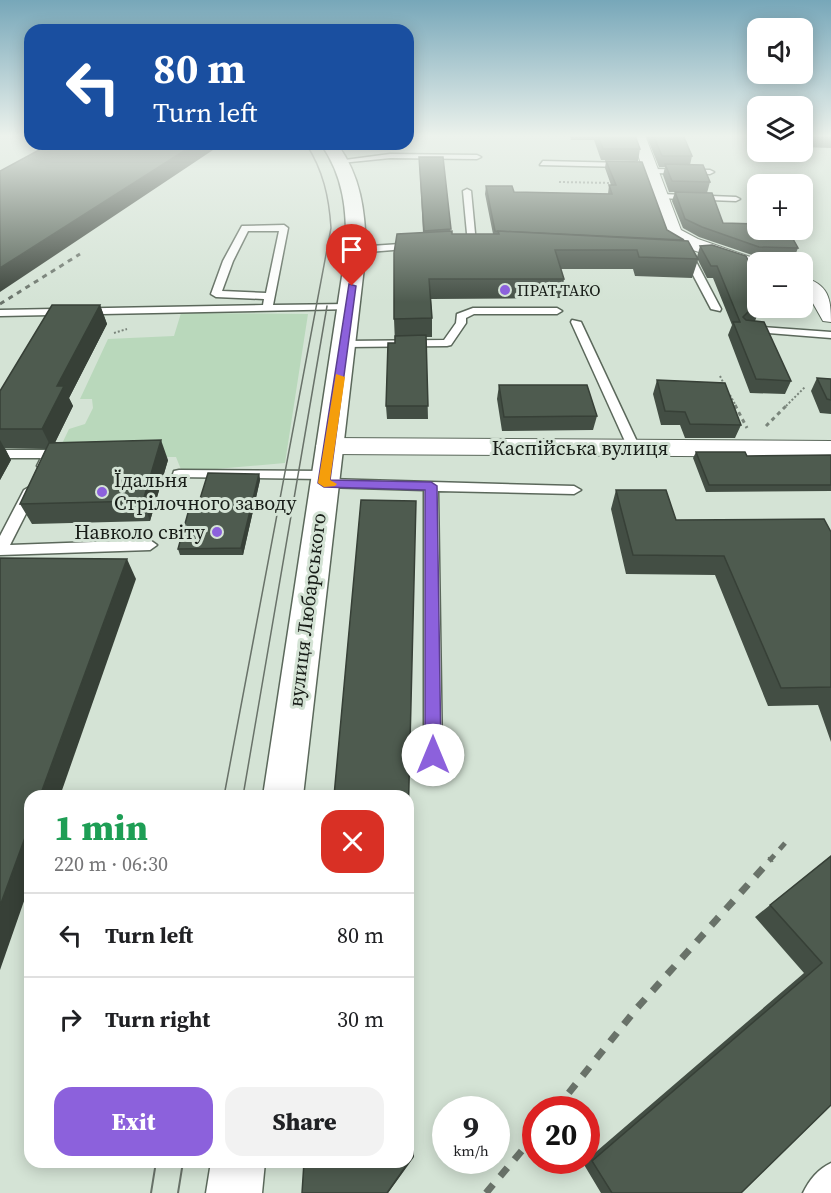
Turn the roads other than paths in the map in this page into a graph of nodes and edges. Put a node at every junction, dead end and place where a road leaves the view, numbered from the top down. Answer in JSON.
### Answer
{"nodes":[{"id":1,"x":353,"y":191,"type":"edge"},
{"id":2,"x":467,"y":191,"type":"dead end"},
{"id":3,"x":658,"y":191,"type":"edge"},
{"id":4,"x":702,"y":191,"type":"edge"},
{"id":5,"x":736,"y":199,"type":"dead end"},
{"id":6,"x":460,"y":244,"type":"edge"},
{"id":7,"x":425,"y":246,"type":"edge"},
{"id":8,"x":356,"y":250,"type":"junction"},
{"id":9,"x":715,"y":252,"type":"junction"},
{"id":10,"x":675,"y":253,"type":"edge"},
{"id":11,"x":687,"y":254,"type":"junction"},
{"id":12,"x":747,"y":262,"type":"edge"},
{"id":13,"x":813,"y":291,"type":"edge"},
{"id":14,"x":270,"y":296,"type":"junction"},
{"id":15,"x":349,"y":307,"type":"junction"},
{"id":16,"x":267,"y":309,"type":"junction"},
{"id":17,"x":716,"y":309,"type":"dead end"},
{"id":18,"x":557,"y":311,"type":"dead end"},
{"id":19,"x":0,"y":312,"type":"edge"},
{"id":20,"x":16,"y":313,"type":"junction"},
{"id":21,"x":831,"y":316,"type":"edge"},
{"id":22,"x":0,"y":322,"type":"edge"},
{"id":23,"x":576,"y":322,"type":"dead end"},
{"id":24,"x":745,"y":328,"type":"edge"},
{"id":25,"x":831,"y":335,"type":"edge"},
{"id":26,"x":345,"y":344,"type":"junction"},
{"id":27,"x":330,"y":446,"type":"junction"},
{"id":28,"x":634,"y":448,"type":"junction"},
{"id":29,"x":831,"y":449,"type":"edge"},
{"id":30,"x":0,"y":454,"type":"edge"},
{"id":31,"x":179,"y":474,"type":"dead end"},
{"id":32,"x":325,"y":479,"type":"junction"},
{"id":33,"x":431,"y":486,"type":"junction"},
{"id":34,"x":574,"y":490,"type":"dead end"},
{"id":35,"x":150,"y":545,"type":"dead end"},
{"id":36,"x":433,"y":755,"type":"dead end"},
{"id":37,"x":284,"y":790,"type":"edge"},
{"id":38,"x":237,"y":1168,"type":"edge"},
{"id":39,"x":831,"y":1176,"type":"edge"},
{"id":40,"x":234,"y":1193,"type":"edge"},
{"id":41,"x":816,"y":1193,"type":"edge"}],
"edges":[{"from":1,"to":8,"type":"main road","name":"вулиця Любарського"},
{"from":2,"to":6,"type":"lane"},
{"from":3,"to":9,"type":"street"},
{"from":4,"to":5,"type":"lane"},
{"from":7,"to":8,"type":"lane"},
{"from":8,"to":15,"type":"main road","name":"вулиця Любарського"},
{"from":9,"to":11,"type":"lane"},
{"from":9,"to":12,"type":"street"},
{"from":10,"to":11,"type":"lane"},
{"from":11,"to":17,"type":"lane"},
{"from":13,"to":21,"type":"street"},
{"from":14,"to":14,"type":"lane"},
{"from":14,"to":16,"type":"lane"},
{"from":15,"to":16,"type":"lane"},
{"from":15,"to":26,"type":"main road","name":"вулиця Любарського"},
{"from":16,"to":20,"type":"lane"},
{"from":18,"to":26,"type":"lane"},
{"from":19,"to":20,"type":"lane"},
{"from":20,"to":22,"type":"lane"},
{"from":23,"to":28,"type":"lane"},
{"from":24,"to":25,"type":"lane"},
{"from":26,"to":27,"type":"main road","name":"вулиця Любарського"},
{"from":27,"to":28,"type":"street","name":"Каспійська вулиця"},
{"from":27,"to":32,"type":"main road","name":"вулиця Любарського"},
{"from":28,"to":29,"type":"street","name":"Каспійська вулиця"},
{"from":30,"to":35,"type":"lane"},
{"from":31,"to":32,"type":"lane"},
{"from":32,"to":33,"type":"lane"},
{"from":32,"to":37,"type":"main road","name":"вулиця Любарського"},
{"from":33,"to":34,"type":"lane"},
{"from":33,"to":36,"type":"lane"},
{"from":38,"to":40,"type":"main road"},
{"from":39,"to":41,"type":"lane"}]}
